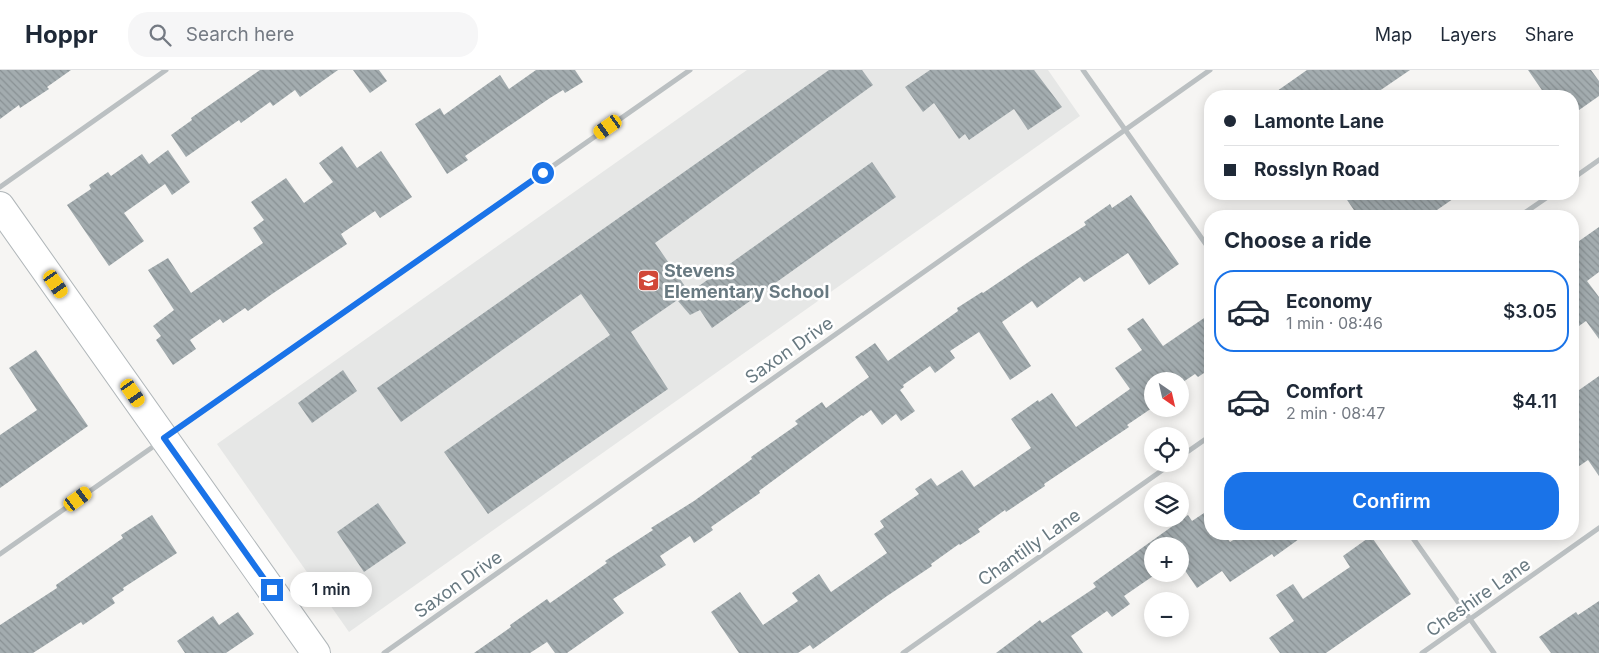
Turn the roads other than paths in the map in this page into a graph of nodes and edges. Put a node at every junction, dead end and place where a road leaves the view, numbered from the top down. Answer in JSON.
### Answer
{"nodes":[{"id":1,"x":166,"y":70,"type":"edge"},
{"id":2,"x":690,"y":70,"type":"edge"},
{"id":3,"x":1083,"y":70,"type":"edge"},
{"id":4,"x":1210,"y":70,"type":"edge"},
{"id":5,"x":1125,"y":129,"type":"junction"},
{"id":6,"x":1599,"y":160,"type":"edge"},
{"id":7,"x":1579,"y":174,"type":"edge"},
{"id":8,"x":0,"y":187,"type":"edge"},
{"id":9,"x":1543,"y":200,"type":"edge"},
{"id":10,"x":0,"y":206,"type":"edge"},
{"id":11,"x":1529,"y":210,"type":"edge"},
{"id":12,"x":1204,"y":241,"type":"edge"},
{"id":13,"x":164,"y":438,"type":"junction"},
{"id":14,"x":1204,"y":440,"type":"edge"},
{"id":15,"x":1189,"y":451,"type":"edge"},
{"id":16,"x":1160,"y":472,"type":"edge"},
{"id":17,"x":1599,"y":528,"type":"edge"},
{"id":18,"x":1414,"y":540,"type":"edge"},
{"id":19,"x":0,"y":554,"type":"edge"},
{"id":20,"x":1470,"y":619,"type":"junction"},
{"id":21,"x":316,"y":653,"type":"edge"},
{"id":22,"x":384,"y":653,"type":"edge"},
{"id":23,"x":903,"y":653,"type":"edge"},
{"id":24,"x":1422,"y":653,"type":"edge"},
{"id":25,"x":1494,"y":653,"type":"edge"}],
"edges":[{"from":1,"to":8,"type":"street"},
{"from":2,"to":13,"type":"street"},
{"from":3,"to":5,"type":"street"},
{"from":4,"to":5,"type":"street","name":"Saxon Drive"},
{"from":5,"to":12,"type":"street"},
{"from":5,"to":22,"type":"street","name":"Saxon Drive"},
{"from":6,"to":7,"type":"street"},
{"from":9,"to":11,"type":"street"},
{"from":10,"to":13,"type":"street"},
{"from":13,"to":19,"type":"street"},
{"from":13,"to":21,"type":"street"},
{"from":14,"to":15,"type":"street"},
{"from":16,"to":23,"type":"street","name":"Chantilly Lane"},
{"from":17,"to":20,"type":"street","name":"Cheshire Lane"},
{"from":18,"to":20,"type":"street"},
{"from":20,"to":24,"type":"street","name":"Cheshire Lane"},
{"from":20,"to":25,"type":"street"}]}
